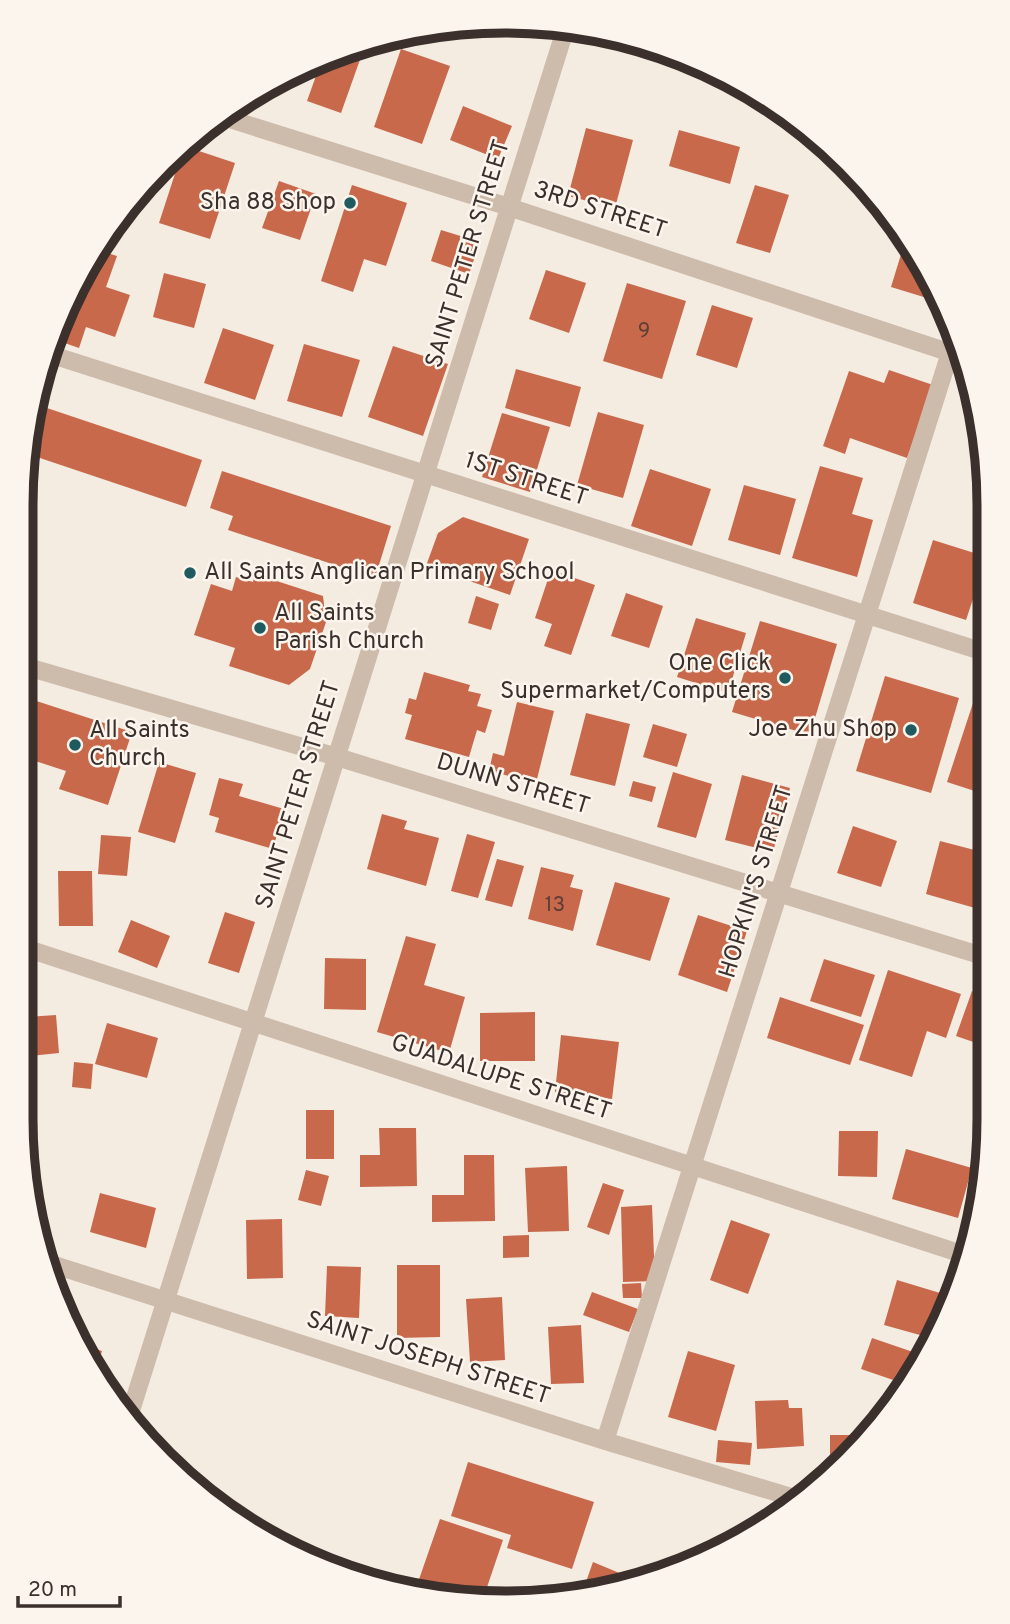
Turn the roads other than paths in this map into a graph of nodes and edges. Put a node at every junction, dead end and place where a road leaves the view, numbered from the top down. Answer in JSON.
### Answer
{"nodes":[{"id":1,"x":563,"y":37,"type":"edge"},
{"id":2,"x":233,"y":120,"type":"edge"},
{"id":3,"x":509,"y":207,"type":"junction"},
{"id":4,"x":950,"y":347,"type":"edge"},
{"id":5,"x":57,"y":357,"type":"edge"},
{"id":6,"x":953,"y":357,"type":"edge"},
{"id":7,"x":426,"y":474,"type":"junction"},
{"id":8,"x":866,"y":614,"type":"junction"},
{"id":9,"x":977,"y":650,"type":"edge"},
{"id":10,"x":33,"y":669,"type":"edge"},
{"id":11,"x":337,"y":757,"type":"junction"},
{"id":12,"x":780,"y":893,"type":"junction"},
{"id":13,"x":33,"y":951,"type":"edge"},
{"id":14,"x":977,"y":954,"type":"edge"},
{"id":15,"x":254,"y":1023,"type":"junction"},
{"id":16,"x":692,"y":1166,"type":"junction"},
{"id":17,"x":958,"y":1253,"type":"edge"},
{"id":18,"x":56,"y":1266,"type":"edge"},
{"id":19,"x":166,"y":1302,"type":"junction"},
{"id":20,"x":132,"y":1407,"type":"edge"},
{"id":21,"x":605,"y":1441,"type":"junction"},
{"id":22,"x":788,"y":1496,"type":"edge"}],
"edges":[{"from":1,"to":3,"type":"street","name":"SAINT PETER STREET"},
{"from":2,"to":3,"type":"street","name":"3RD STREET"},
{"from":3,"to":4,"type":"street","name":"3RD STREET"},
{"from":3,"to":7,"type":"street","name":"SAINT PETER STREET"},
{"from":5,"to":7,"type":"street","name":"1ST STREET"},
{"from":6,"to":8,"type":"street","name":"HOPKIN'S STREET"},
{"from":7,"to":8,"type":"street","name":"1ST STREET"},
{"from":7,"to":11,"type":"street","name":"SAINT PETER STREET"},
{"from":8,"to":9,"type":"street","name":"1ST STREET"},
{"from":8,"to":12,"type":"street","name":"HOPKIN'S STREET"},
{"from":10,"to":11,"type":"street","name":"DUNN STREET"},
{"from":11,"to":12,"type":"street","name":"DUNN STREET"},
{"from":11,"to":15,"type":"street","name":"SAINT PETER STREET"},
{"from":12,"to":14,"type":"street","name":"DUNN STREET"},
{"from":12,"to":16,"type":"street","name":"HOPKIN'S STREET"},
{"from":13,"to":15,"type":"street","name":"GUADALUPE STREET"},
{"from":15,"to":16,"type":"street","name":"GUADALUPE STREET"},
{"from":15,"to":19,"type":"street","name":"SAINT PETER STREET"},
{"from":16,"to":17,"type":"street","name":"GUADALUPE STREET"},
{"from":16,"to":21,"type":"street","name":"HOPKIN'S STREET"},
{"from":18,"to":19,"type":"street","name":"SAINT JOSEPH STREET"},
{"from":19,"to":20,"type":"street","name":"SAINT PETER STREET"},
{"from":19,"to":21,"type":"street","name":"SAINT JOSEPH STREET"},
{"from":21,"to":22,"type":"street","name":"SAINT JOSEPH STREET"}]}
